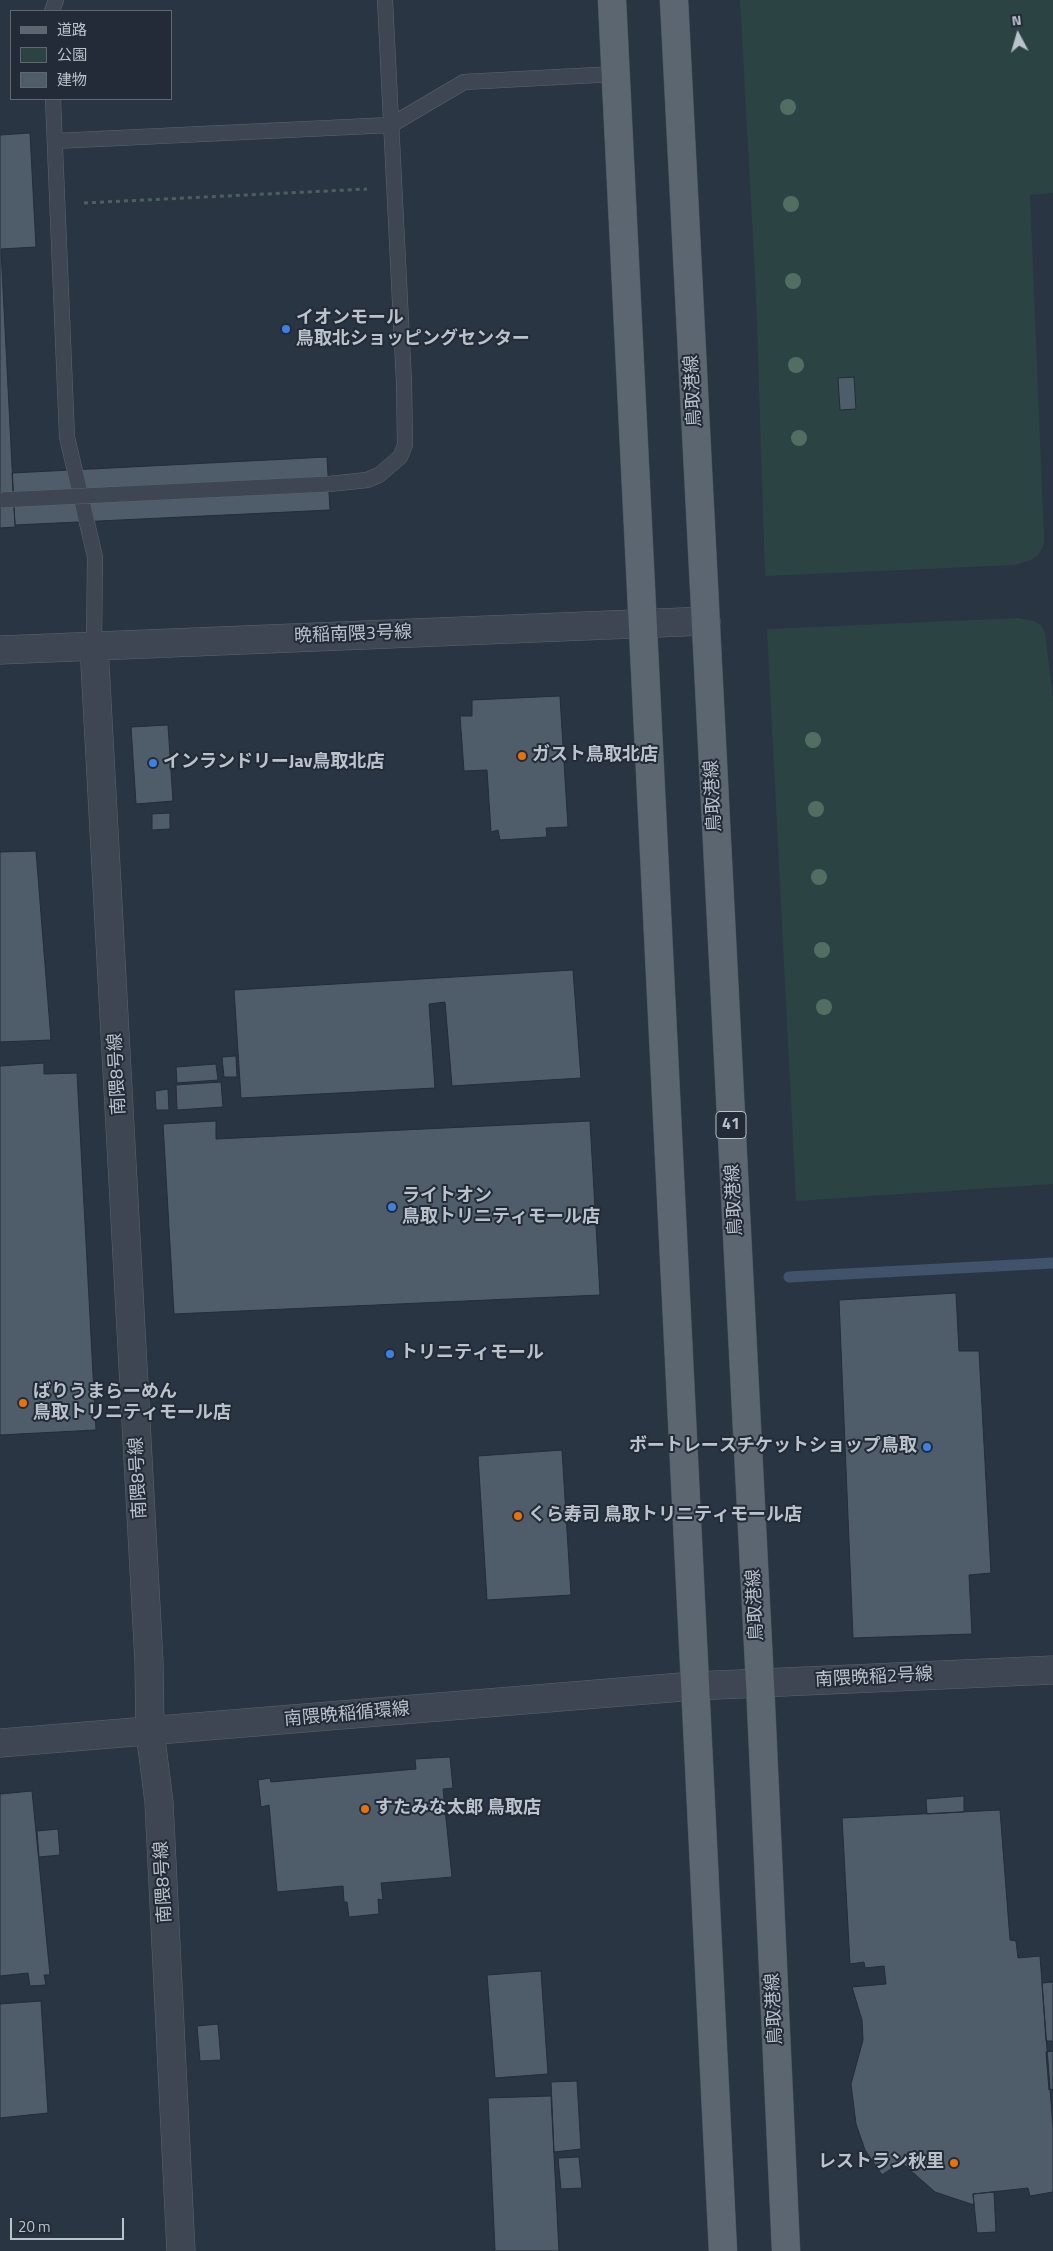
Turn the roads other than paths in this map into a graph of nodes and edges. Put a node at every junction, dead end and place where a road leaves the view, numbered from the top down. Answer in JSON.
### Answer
{"nodes":[{"id":1,"x":385,"y":0,"type":"edge"},
{"id":2,"x":612,"y":0,"type":"edge"},
{"id":3,"x":674,"y":0,"type":"edge"},
{"id":4,"x":615,"y":74,"type":"junction"},
{"id":5,"x":53,"y":100,"type":"edge"},
{"id":6,"x":391,"y":125,"type":"junction"},
{"id":7,"x":55,"y":141,"type":"junction"},
{"id":8,"x":0,"y":500,"type":"edge"},
{"id":9,"x":706,"y":621,"type":"junction"},
{"id":10,"x":643,"y":623,"type":"junction"},
{"id":11,"x":94,"y":646,"type":"junction"},
{"id":12,"x":0,"y":650,"type":"edge"},
{"id":13,"x":1053,"y":1670,"type":"edge"},
{"id":14,"x":760,"y":1683,"type":"junction"},
{"id":15,"x":694,"y":1686,"type":"junction"},
{"id":16,"x":150,"y":1732,"type":"junction"},
{"id":17,"x":0,"y":1743,"type":"edge"},
{"id":18,"x":182,"y":2251,"type":"edge"},
{"id":19,"x":723,"y":2251,"type":"edge"},
{"id":20,"x":786,"y":2251,"type":"edge"}],
"edges":[{"from":1,"to":6,"type":"lane"},
{"from":2,"to":4,"type":"main road"},
{"from":3,"to":9,"type":"main road","name":"鳥取港線","number":"41"},
{"from":4,"to":6,"type":"lane"},
{"from":4,"to":10,"type":"main road"},
{"from":5,"to":7,"type":"lane"},
{"from":6,"to":7,"type":"lane"},
{"from":6,"to":8,"type":"lane","bridge":true},
{"from":7,"to":11,"type":"lane"},
{"from":9,"to":10,"type":"street","name":"晩稲南隈3号線"},
{"from":9,"to":14,"type":"main road","name":"鳥取港線","number":"41"},
{"from":10,"to":11,"type":"street","name":"晩稲南隈3号線"},
{"from":10,"to":15,"type":"main road"},
{"from":11,"to":12,"type":"street","name":"晩稲南隈3号線"},
{"from":11,"to":16,"type":"street","name":"南隈8号線"},
{"from":13,"to":14,"type":"street","name":"南隈晩稲2号線"},
{"from":14,"to":15,"type":"street","name":"南隈晩稲2号線"},
{"from":14,"to":20,"type":"main road","name":"鳥取港線","number":"41"},
{"from":15,"to":16,"type":"street","name":"南隈晩稲循環線"},
{"from":15,"to":19,"type":"main road"},
{"from":16,"to":17,"type":"street","name":"南隈晩稲循環線"},
{"from":16,"to":18,"type":"street","name":"南隈8号線"}]}
